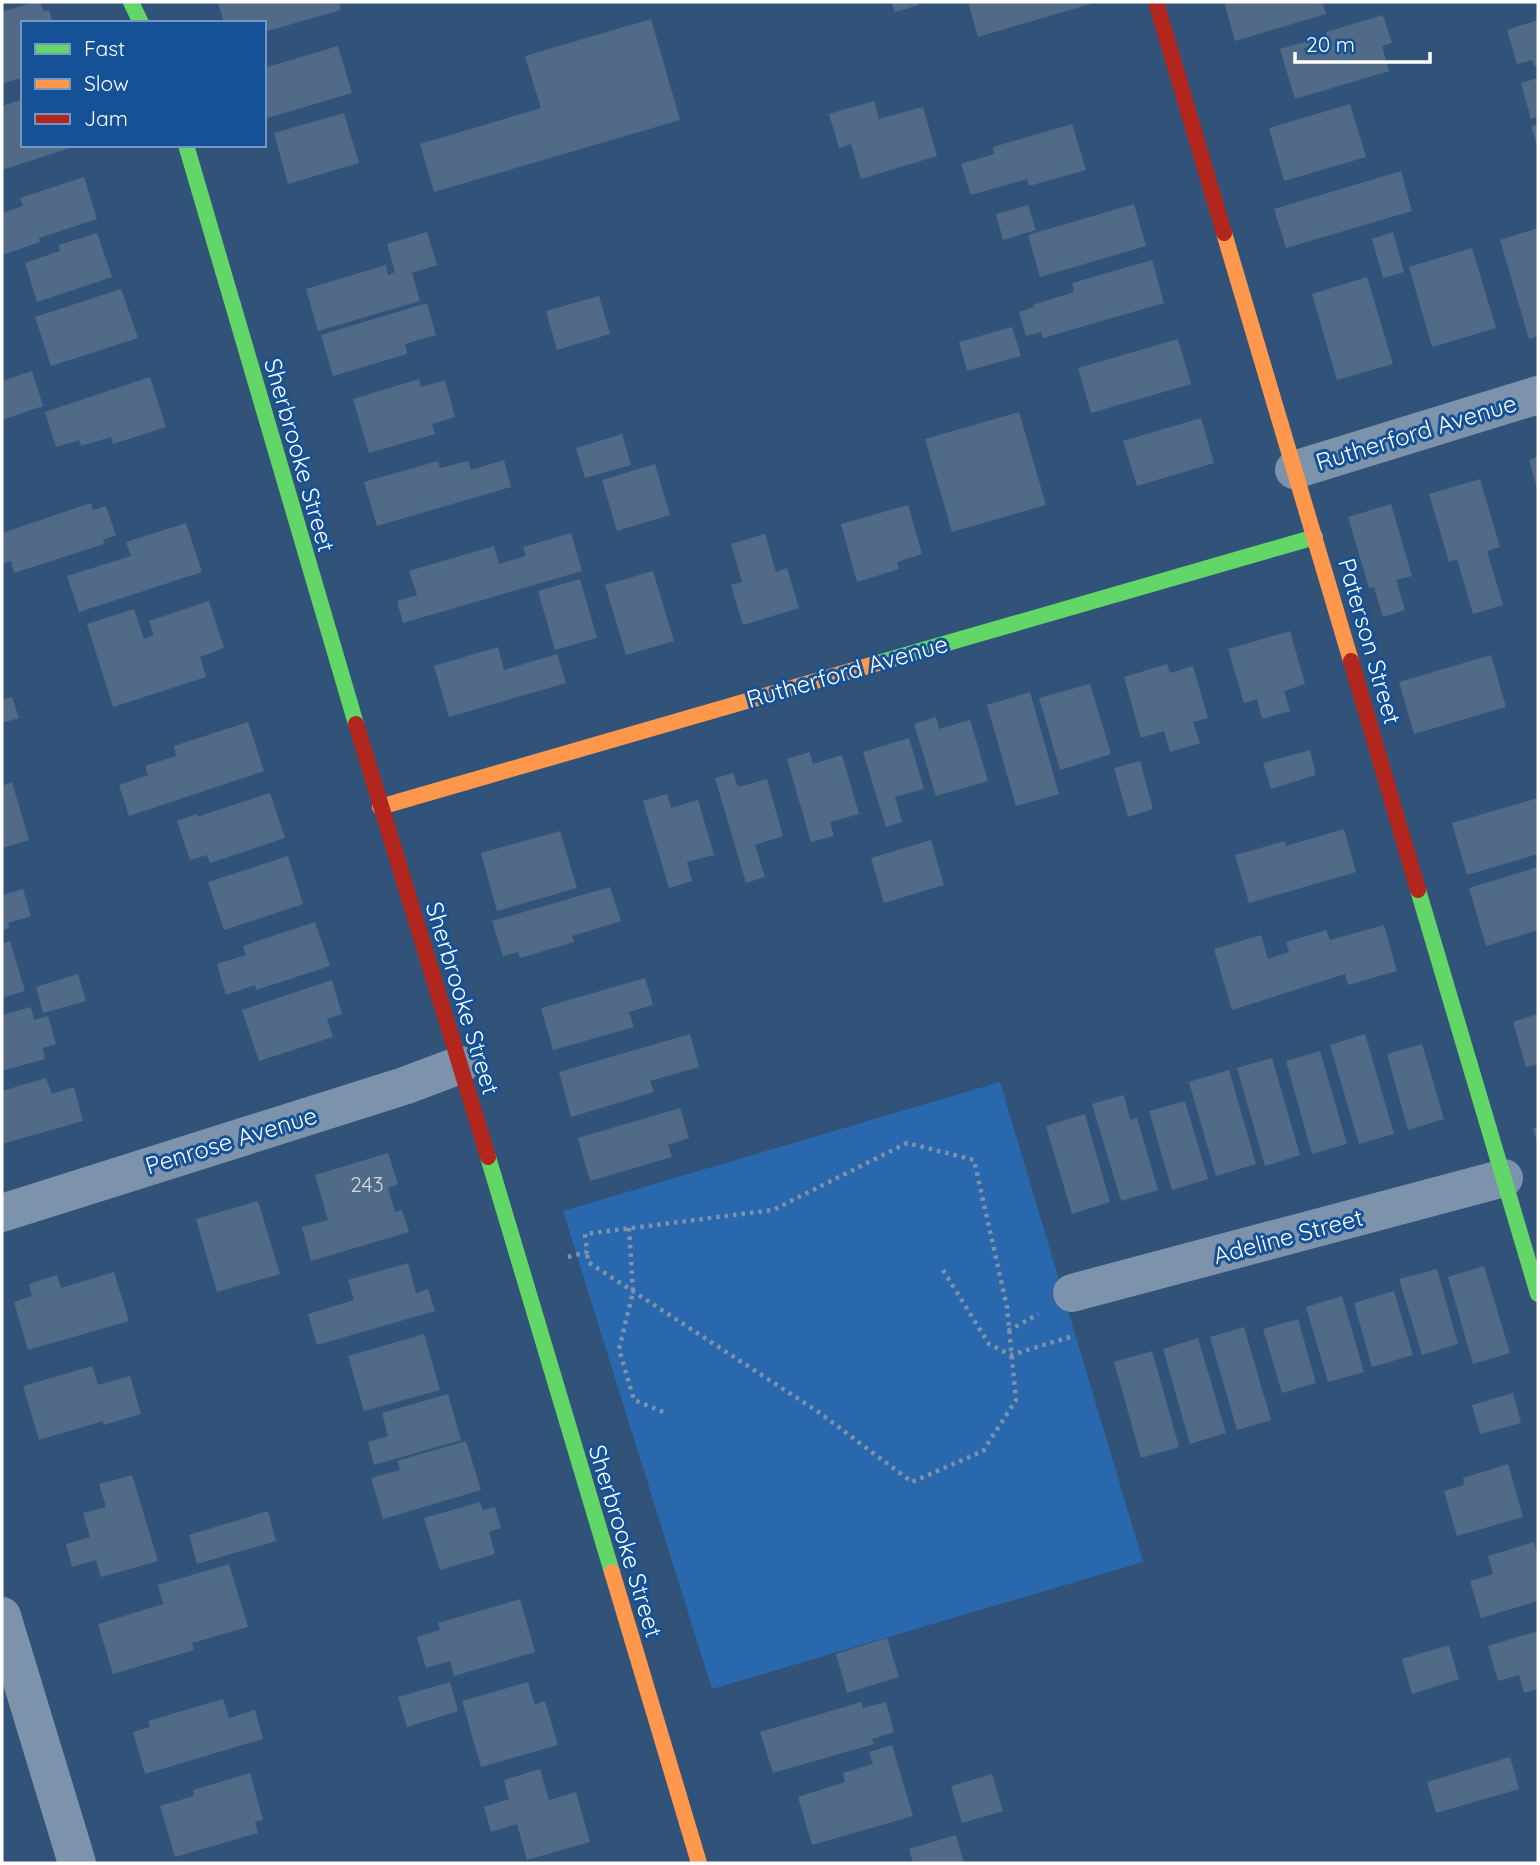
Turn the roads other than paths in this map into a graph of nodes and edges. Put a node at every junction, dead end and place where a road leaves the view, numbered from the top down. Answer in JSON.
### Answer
{"nodes":[{"id":1,"x":131,"y":2,"type":"edge"},
{"id":2,"x":1156,"y":2,"type":"edge"},
{"id":3,"x":140,"y":21,"type":"edge"},
{"id":4,"x":187,"y":147,"type":"edge"},
{"id":5,"x":1538,"y":395,"type":"edge"},
{"id":6,"x":1294,"y":470,"type":"junction"},
{"id":7,"x":1315,"y":537,"type":"junction"},
{"id":8,"x":380,"y":807,"type":"junction"},
{"id":9,"x":460,"y":1065,"type":"junction"},
{"id":10,"x":1504,"y":1178,"type":"junction"},
{"id":11,"x":2,"y":1213,"type":"edge"},
{"id":12,"x":1072,"y":1293,"type":"dead end"},
{"id":13,"x":1538,"y":1294,"type":"edge"},
{"id":14,"x":2,"y":1616,"type":"edge"},
{"id":15,"x":77,"y":1863,"type":"edge"},
{"id":16,"x":699,"y":1863,"type":"edge"}],
"edges":[{"from":1,"to":3,"type":"street"},
{"from":2,"to":6,"type":"street","name":"Paterson Street"},
{"from":4,"to":8,"type":"street","name":"Sherbrooke Street"},
{"from":5,"to":6,"type":"street","name":"Rutherford Avenue"},
{"from":6,"to":7,"type":"street","name":"Paterson Street"},
{"from":7,"to":8,"type":"street","name":"Rutherford Avenue"},
{"from":7,"to":10,"type":"street","name":"Paterson Street"},
{"from":8,"to":9,"type":"street","name":"Sherbrooke Street"},
{"from":9,"to":11,"type":"street","name":"Penrose Avenue"},
{"from":9,"to":16,"type":"street","name":"Sherbrooke Street"},
{"from":10,"to":12,"type":"street","name":"Adeline Street"},
{"from":10,"to":13,"type":"street","name":"Paterson Street"},
{"from":14,"to":15,"type":"street"}]}
